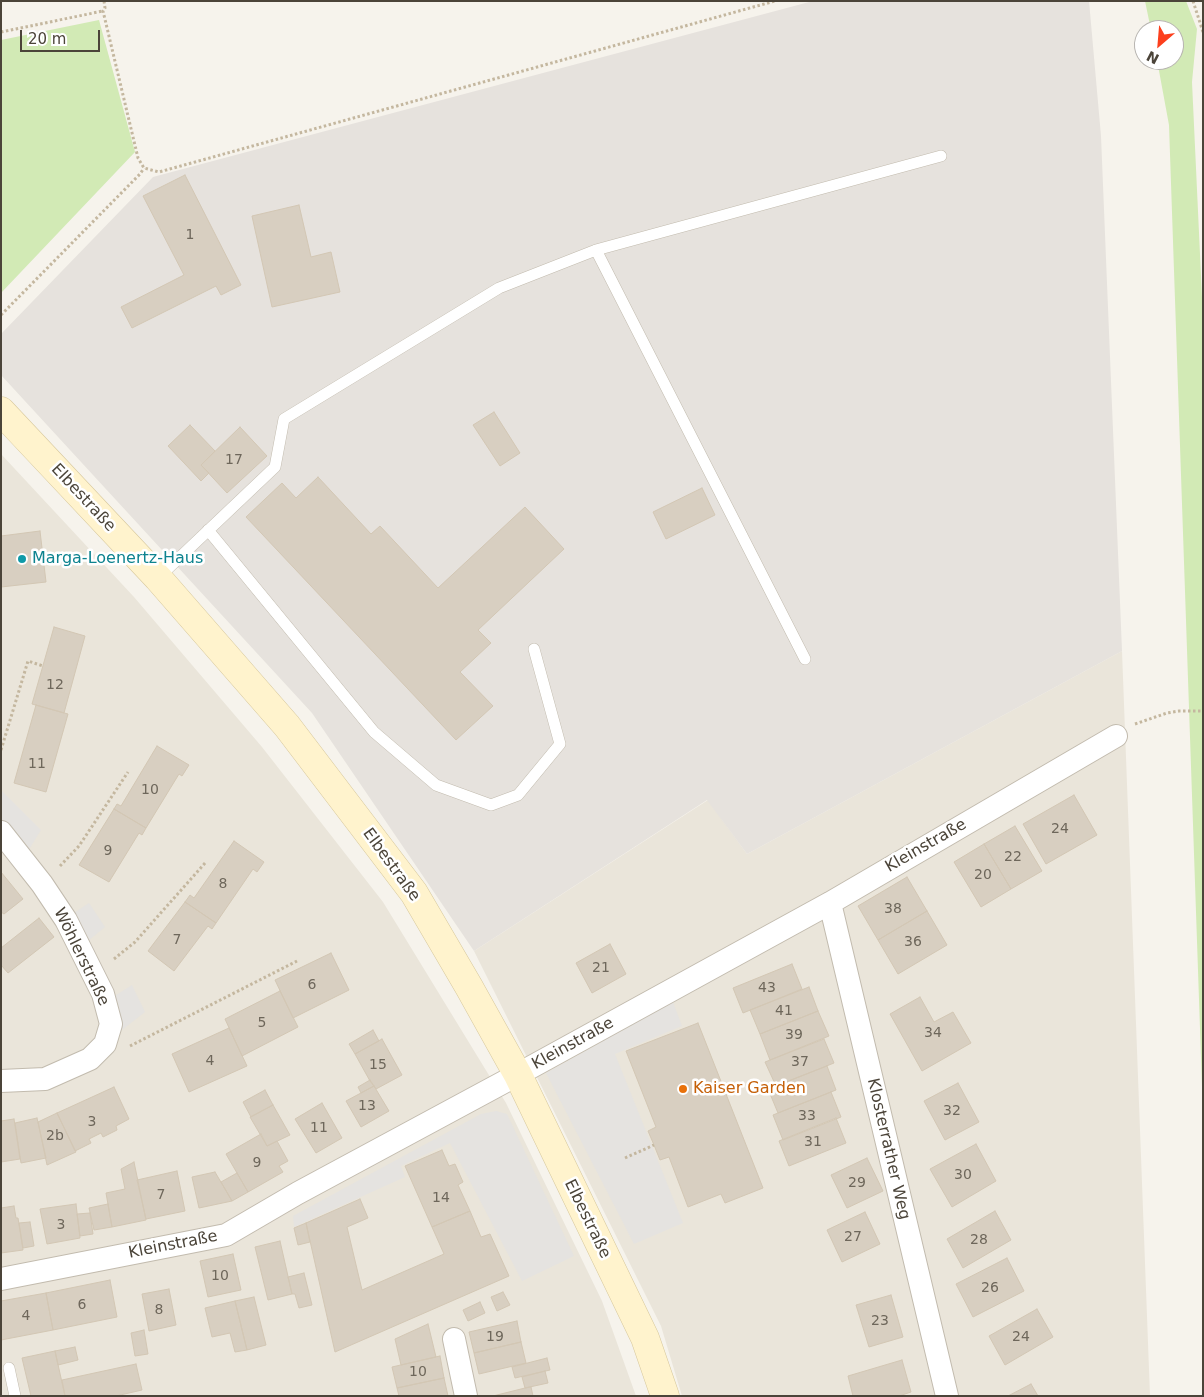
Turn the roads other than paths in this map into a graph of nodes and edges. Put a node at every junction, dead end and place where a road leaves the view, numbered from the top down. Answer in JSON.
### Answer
{"nodes":[{"id":1,"x":941,"y":156,"type":"dead end"},
{"id":2,"x":596,"y":250,"type":"junction"},
{"id":3,"x":1,"y":411,"type":"edge"},
{"id":4,"x":208,"y":530,"type":"junction"},
{"id":5,"x":158,"y":578,"type":"junction"},
{"id":6,"x":534,"y":649,"type":"dead end"},
{"id":7,"x":805,"y":659,"type":"dead end"},
{"id":8,"x":1116,"y":736,"type":"road end"},
{"id":9,"x":1,"y":832,"type":"edge"},
{"id":10,"x":830,"y":903,"type":"junction"},
{"id":11,"x":518,"y":1075,"type":"junction"},
{"id":12,"x":1,"y":1081,"type":"edge"},
{"id":13,"x":1,"y":1279,"type":"edge"},
{"id":14,"x":454,"y":1339,"type":"dead end"},
{"id":15,"x":9,"y":1368,"type":"dead end"},
{"id":16,"x":15,"y":1396,"type":"edge"},
{"id":17,"x":466,"y":1396,"type":"edge"},
{"id":18,"x":665,"y":1396,"type":"edge"},
{"id":19,"x":947,"y":1396,"type":"edge"}],
"edges":[{"from":1,"to":2,"type":"lane"},
{"from":2,"to":4,"type":"lane"},
{"from":2,"to":7,"type":"lane"},
{"from":3,"to":5,"type":"main road","name":"Elbestraße"},
{"from":4,"to":5,"type":"lane"},
{"from":4,"to":6,"type":"lane"},
{"from":5,"to":11,"type":"main road","name":"Elbestraße"},
{"from":8,"to":10,"type":"street","name":"Kleinstraße"},
{"from":9,"to":12,"type":"street","name":"Wöhlerstraße"},
{"from":10,"to":11,"type":"street","name":"Kleinstraße"},
{"from":10,"to":19,"type":"street","name":"Klosterrather Weg"},
{"from":11,"to":13,"type":"street","name":"Kleinstraße"},
{"from":11,"to":18,"type":"main road","name":"Elbestraße"},
{"from":14,"to":17,"type":"street"},
{"from":15,"to":16,"type":"lane"}]}
